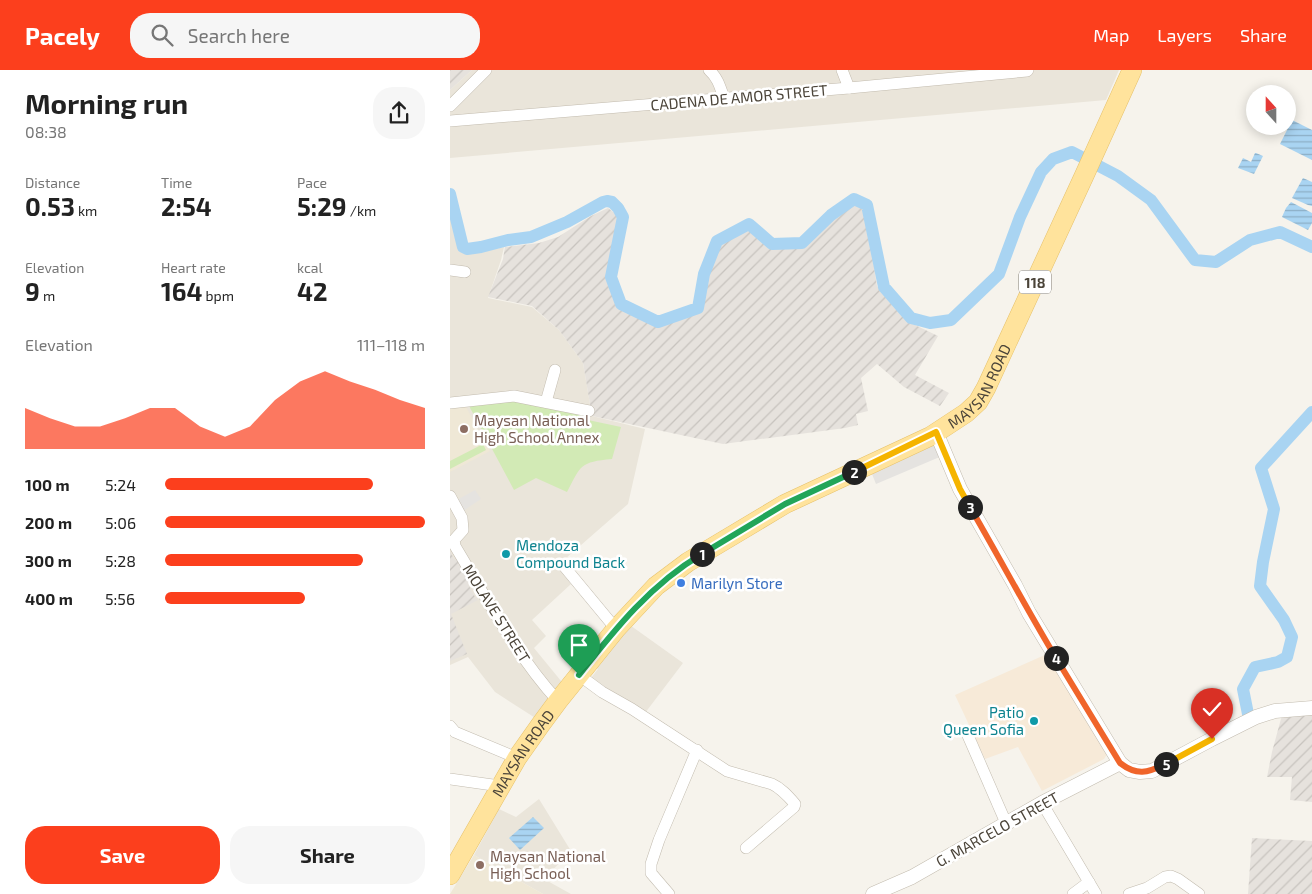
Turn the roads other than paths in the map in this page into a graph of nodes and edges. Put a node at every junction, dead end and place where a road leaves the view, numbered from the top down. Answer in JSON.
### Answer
{"nodes":[{"id":1,"x":486,"y":70,"type":"edge"},
{"id":2,"x":709,"y":70,"type":"edge"},
{"id":3,"x":842,"y":70,"type":"edge"},
{"id":4,"x":1028,"y":70,"type":"edge"},
{"id":5,"x":1132,"y":70,"type":"edge"},
{"id":6,"x":950,"y":74,"type":"edge"},
{"id":7,"x":849,"y":88,"type":"junction"},
{"id":8,"x":724,"y":98,"type":"junction"},
{"id":9,"x":450,"y":106,"type":"edge"},
{"id":10,"x":450,"y":122,"type":"edge"},
{"id":11,"x":450,"y":270,"type":"edge"},
{"id":12,"x":465,"y":272,"type":"dead end"},
{"id":13,"x":555,"y":370,"type":"dead end"},
{"id":14,"x":546,"y":402,"type":"junction"},
{"id":15,"x":450,"y":403,"type":"edge"},
{"id":16,"x":589,"y":411,"type":"dead end"},
{"id":17,"x":937,"y":435,"type":"junction"},
{"id":18,"x":450,"y":496,"type":"edge"},
{"id":19,"x":563,"y":565,"type":"dead end"},
{"id":20,"x":615,"y":628,"type":"junction"},
{"id":21,"x":579,"y":675,"type":"junction"},
{"id":22,"x":558,"y":700,"type":"junction"},
{"id":23,"x":1312,"y":708,"type":"edge"},
{"id":24,"x":450,"y":726,"type":"edge"},
{"id":25,"x":966,"y":731,"type":"dead end"},
{"id":26,"x":697,"y":750,"type":"junction"},
{"id":27,"x":517,"y":758,"type":"junction"},
{"id":28,"x":1120,"y":763,"type":"junction"},
{"id":29,"x":450,"y":779,"type":"edge"},
{"id":30,"x":498,"y":786,"type":"junction"},
{"id":31,"x":1042,"y":803,"type":"junction"},
{"id":32,"x":1006,"y":823,"type":"junction"},
{"id":33,"x":746,"y":848,"type":"dead end"},
{"id":34,"x":450,"y":874,"type":"edge"},
{"id":35,"x":1089,"y":882,"type":"junction"},
{"id":36,"x":669,"y":894,"type":"edge"},
{"id":37,"x":873,"y":894,"type":"edge"},
{"id":38,"x":1073,"y":894,"type":"edge"},
{"id":39,"x":1096,"y":894,"type":"edge"},
{"id":40,"x":1129,"y":894,"type":"edge"},
{"id":41,"x":1199,"y":894,"type":"edge"}],
"edges":[{"from":1,"to":9,"type":"street"},
{"from":2,"to":8,"type":"street"},
{"from":3,"to":7,"type":"street"},
{"from":4,"to":6,"type":"street","name":"CADENA DE AMOR STREET"},
{"from":5,"to":17,"type":"main road","name":"MAYSAN ROAD","number":"118"},
{"from":6,"to":7,"type":"street","name":"CADENA DE AMOR STREET"},
{"from":7,"to":8,"type":"street","name":"CADENA DE AMOR STREET"},
{"from":8,"to":10,"type":"street","name":"CADENA DE AMOR STREET"},
{"from":11,"to":12,"type":"street"},
{"from":13,"to":14,"type":"street"},
{"from":14,"to":15,"type":"street"},
{"from":14,"to":16,"type":"street"},
{"from":17,"to":20,"type":"main road","name":"MAYSAN ROAD","number":"118"},
{"from":17,"to":28,"type":"street"},
{"from":18,"to":22,"type":"street","name":"MOLAVE STREET"},
{"from":19,"to":20,"type":"street"},
{"from":20,"to":21,"type":"main road","name":"MAYSAN ROAD","number":"118"},
{"from":21,"to":22,"type":"main road","name":"MAYSAN ROAD","number":"118"},
{"from":21,"to":26,"type":"street"},
{"from":22,"to":27,"type":"main road","name":"MAYSAN ROAD","number":"118"},
{"from":23,"to":28,"type":"street"},
{"from":24,"to":27,"type":"street"},
{"from":25,"to":32,"type":"street"},
{"from":26,"to":33,"type":"street"},
{"from":26,"to":36,"type":"street"},
{"from":27,"to":30,"type":"main road","name":"MAYSAN ROAD","number":"118"},
{"from":28,"to":31,"type":"street","name":"G. MARCELO STREET"},
{"from":29,"to":30,"type":"street"},
{"from":30,"to":34,"type":"main road","name":"MAYSAN ROAD","number":"118"},
{"from":31,"to":32,"type":"street","name":"G. MARCELO STREET"},
{"from":31,"to":35,"type":"street"},
{"from":32,"to":37,"type":"street","name":"G. MARCELO STREET"},
{"from":35,"to":38,"type":"street"},
{"from":35,"to":39,"type":"street"},
{"from":40,"to":41,"type":"street"}]}
